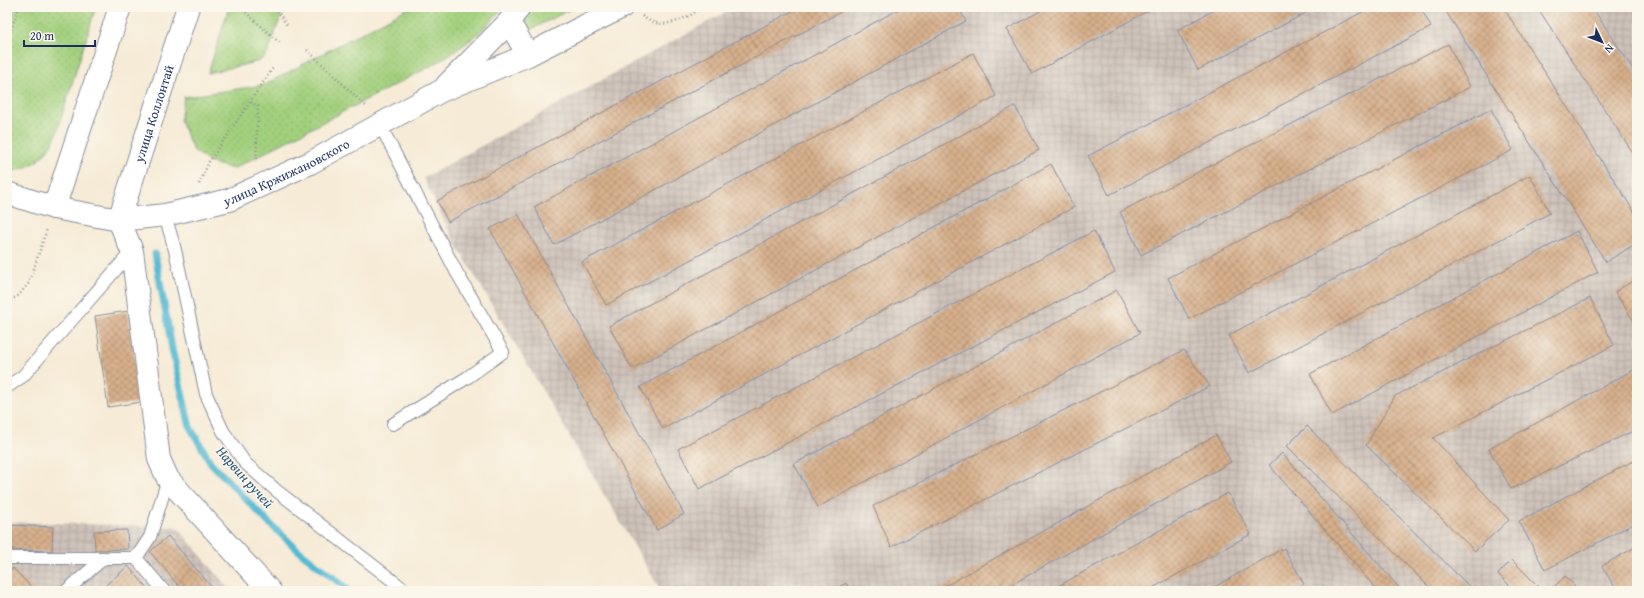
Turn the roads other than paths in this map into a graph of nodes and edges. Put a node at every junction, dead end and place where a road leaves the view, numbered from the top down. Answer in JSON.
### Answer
{"nodes":[{"id":1,"x":120,"y":7,"type":"edge"},
{"id":2,"x":188,"y":7,"type":"edge"},
{"id":3,"x":631,"y":10,"type":"edge"},
{"id":4,"x":514,"y":15,"type":"edge"},
{"id":5,"x":528,"y":55,"type":"junction"},
{"id":6,"x":441,"y":91,"type":"junction"},
{"id":7,"x":380,"y":125,"type":"junction"},
{"id":8,"x":7,"y":193,"type":"edge"},
{"id":9,"x":54,"y":208,"type":"junction"},
{"id":10,"x":165,"y":216,"type":"junction"},
{"id":11,"x":119,"y":220,"type":"junction"},
{"id":12,"x":132,"y":251,"type":"junction"},
{"id":13,"x":7,"y":387,"type":"edge"},
{"id":14,"x":393,"y":424,"type":"dead end"},
{"id":15,"x":168,"y":479,"type":"junction"},
{"id":16,"x":7,"y":558,"type":"edge"},
{"id":17,"x":104,"y":558,"type":"junction"},
{"id":18,"x":136,"y":558,"type":"junction"},
{"id":19,"x":66,"y":591,"type":"edge"},
{"id":20,"x":164,"y":591,"type":"edge"},
{"id":21,"x":270,"y":591,"type":"edge"},
{"id":22,"x":406,"y":591,"type":"edge"}],
"edges":[{"from":1,"to":9,"type":"street"},
{"from":2,"to":11,"type":"street","name":"улица Коллонтай"},
{"from":3,"to":5,"type":"street","name":"улица Кржижановского"},
{"from":4,"to":5,"type":"street"},
{"from":4,"to":6,"type":"street","name":"улица Кржижановского"},
{"from":5,"to":6,"type":"street","name":"улица Кржижановского"},
{"from":6,"to":7,"type":"street","name":"улица Кржижановского"},
{"from":7,"to":10,"type":"street","name":"улица Кржижановского"},
{"from":7,"to":14,"type":"lane"},
{"from":8,"to":9,"type":"street","name":"улица Кржижановского"},
{"from":9,"to":11,"type":"street","name":"улица Кржижановского"},
{"from":10,"to":11,"type":"street","name":"улица Кржижановского"},
{"from":10,"to":22,"type":"lane"},
{"from":11,"to":12,"type":"street"},
{"from":12,"to":13,"type":"lane"},
{"from":12,"to":15,"type":"street"},
{"from":15,"to":18,"type":"lane"},
{"from":15,"to":21,"type":"street"},
{"from":16,"to":17,"type":"lane"},
{"from":17,"to":18,"type":"lane"},
{"from":17,"to":19,"type":"lane"},
{"from":18,"to":20,"type":"lane"}]}
